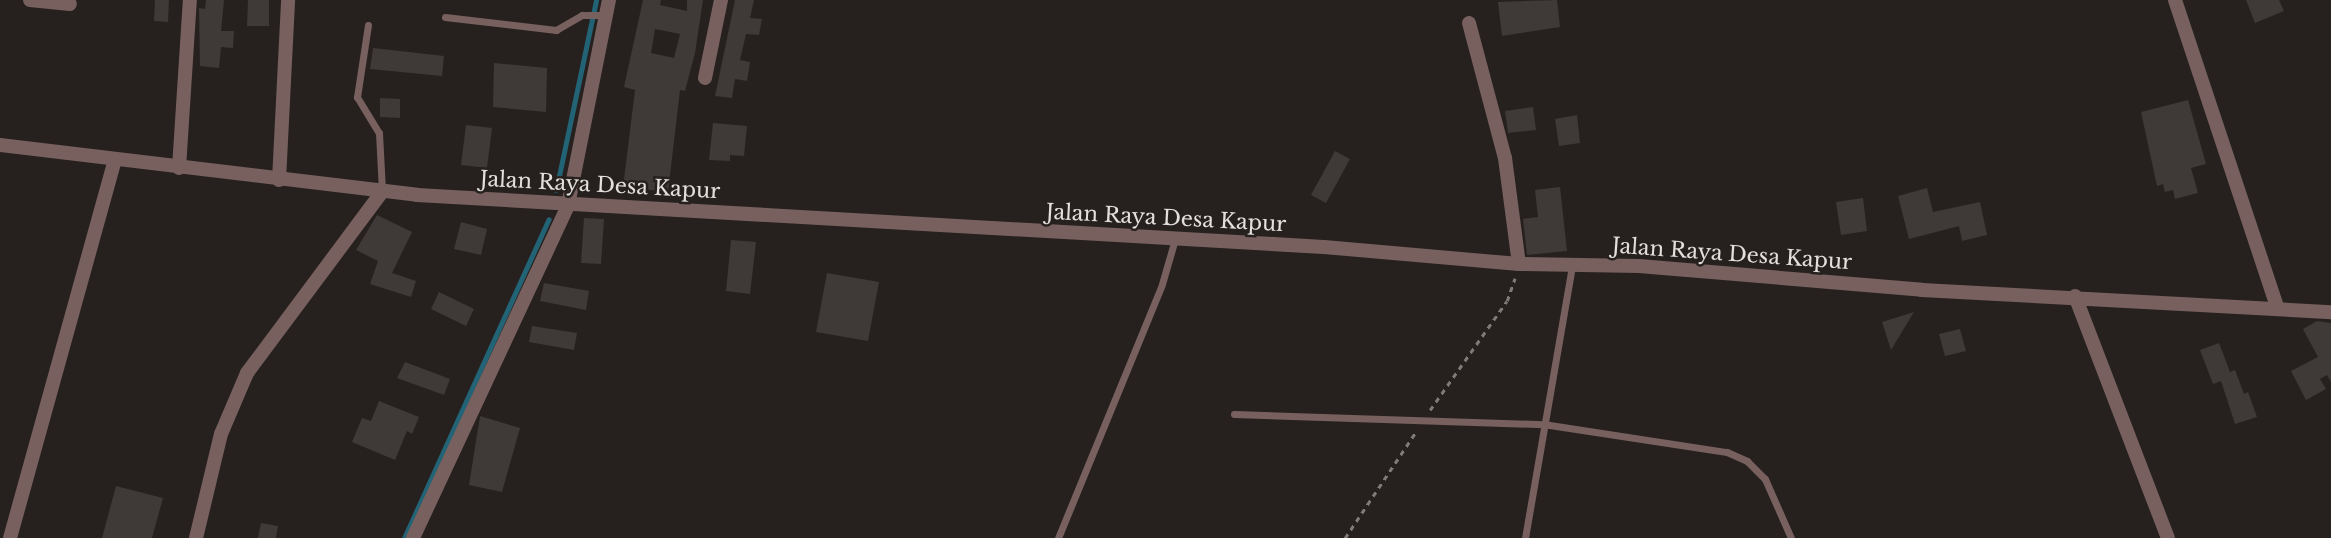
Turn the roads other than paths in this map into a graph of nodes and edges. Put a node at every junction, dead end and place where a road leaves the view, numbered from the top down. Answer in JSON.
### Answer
{"nodes":[{"id":1,"x":30,"y":0,"type":"edge"},
{"id":2,"x":190,"y":0,"type":"edge"},
{"id":3,"x":288,"y":0,"type":"edge"},
{"id":4,"x":722,"y":0,"type":"edge"},
{"id":5,"x":2175,"y":0,"type":"edge"},
{"id":6,"x":70,"y":4,"type":"dead end"},
{"id":7,"x":606,"y":10,"type":"edge"},
{"id":8,"x":445,"y":17,"type":"dead end"},
{"id":9,"x":1469,"y":23,"type":"dead end"},
{"id":10,"x":368,"y":26,"type":"dead end"},
{"id":11,"x":705,"y":78,"type":"dead end"},
{"id":12,"x":0,"y":145,"type":"edge"},
{"id":13,"x":115,"y":160,"type":"junction"},
{"id":14,"x":179,"y":168,"type":"junction"},
{"id":15,"x":279,"y":180,"type":"junction"},
{"id":16,"x":382,"y":192,"type":"junction"},
{"id":17,"x":568,"y":205,"type":"junction"},
{"id":18,"x":1175,"y":239,"type":"junction"},
{"id":19,"x":1519,"y":264,"type":"junction"},
{"id":20,"x":1572,"y":265,"type":"junction"},
{"id":21,"x":2075,"y":296,"type":"junction"},
{"id":22,"x":2277,"y":306,"type":"junction"},
{"id":23,"x":2331,"y":312,"type":"edge"},
{"id":24,"x":1234,"y":414,"type":"dead end"},
{"id":25,"x":1543,"y":424,"type":"junction"},
{"id":26,"x":10,"y":538,"type":"edge"},
{"id":27,"x":196,"y":538,"type":"edge"},
{"id":28,"x":412,"y":538,"type":"edge"},
{"id":29,"x":1058,"y":538,"type":"edge"},
{"id":30,"x":1525,"y":538,"type":"edge"},
{"id":31,"x":1791,"y":538,"type":"edge"},
{"id":32,"x":2168,"y":538,"type":"edge"}],
"edges":[{"from":1,"to":6,"type":"street"},
{"from":2,"to":14,"type":"street"},
{"from":3,"to":15,"type":"street"},
{"from":4,"to":11,"type":"street"},
{"from":5,"to":22,"type":"street"},
{"from":7,"to":8,"type":"lane"},
{"from":7,"to":17,"type":"street"},
{"from":9,"to":19,"type":"street"},
{"from":10,"to":16,"type":"lane"},
{"from":12,"to":13,"type":"street","name":"Jalan Raya Desa Kapur"},
{"from":13,"to":14,"type":"street","name":"Jalan Raya Desa Kapur"},
{"from":13,"to":26,"type":"street"},
{"from":14,"to":15,"type":"street","name":"Jalan Raya Desa Kapur"},
{"from":15,"to":16,"type":"street","name":"Jalan Raya Desa Kapur"},
{"from":16,"to":17,"type":"street","name":"Jalan Raya Desa Kapur"},
{"from":16,"to":27,"type":"street"},
{"from":17,"to":18,"type":"street","name":"Jalan Raya Desa Kapur"},
{"from":17,"to":28,"type":"street"},
{"from":18,"to":19,"type":"street","name":"Jalan Raya Desa Kapur"},
{"from":18,"to":29,"type":"lane"},
{"from":19,"to":20,"type":"street","name":"Jalan Raya Desa Kapur"},
{"from":20,"to":21,"type":"street","name":"Jalan Raya Desa Kapur"},
{"from":20,"to":25,"type":"lane"},
{"from":21,"to":22,"type":"street","name":"Jalan Raya Desa Kapur"},
{"from":21,"to":32,"type":"street"},
{"from":22,"to":23,"type":"street","name":"Jalan Raya Desa Kapur"},
{"from":24,"to":25,"type":"lane"},
{"from":25,"to":30,"type":"lane"},
{"from":25,"to":31,"type":"lane"}]}
